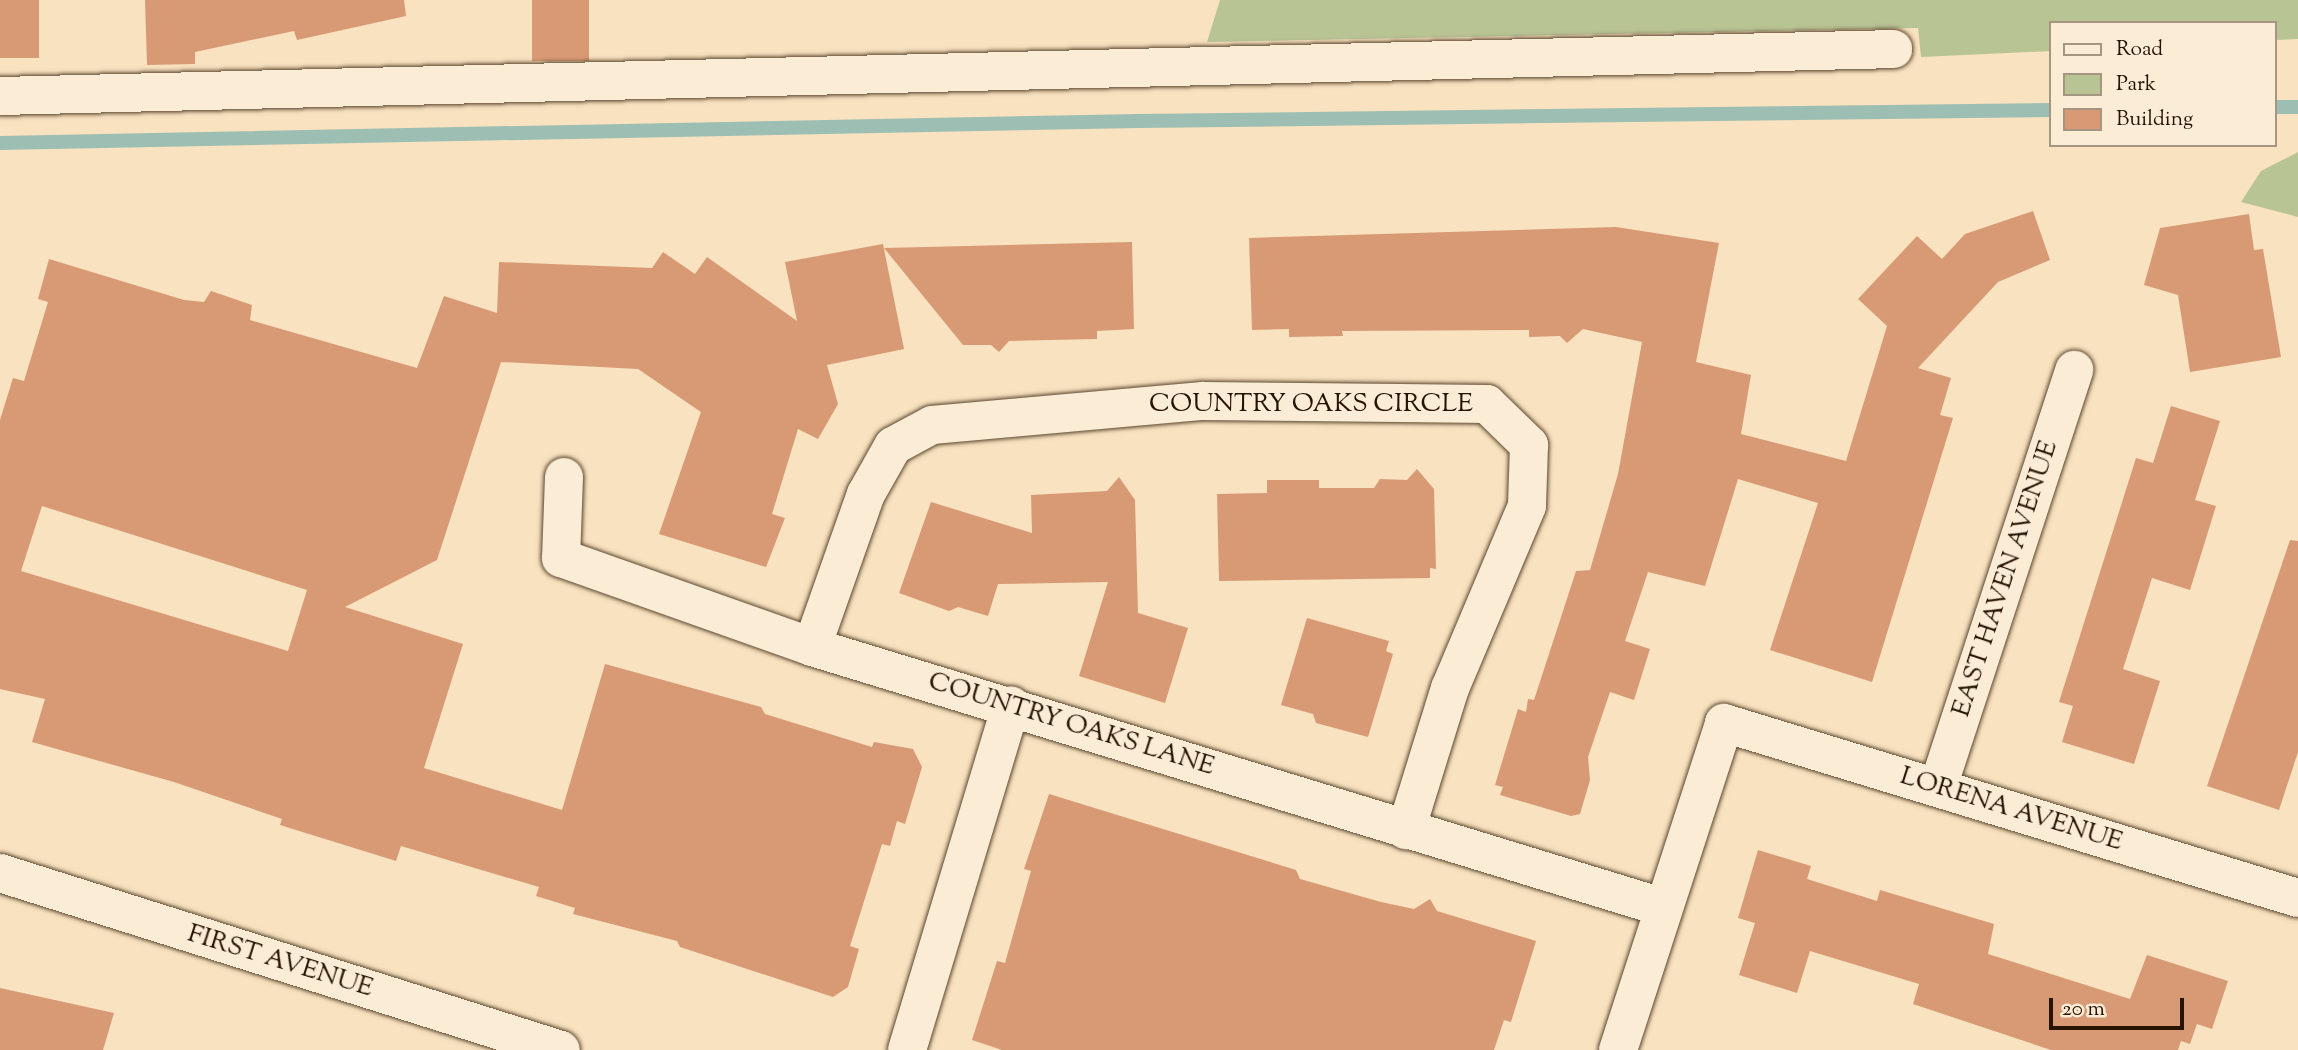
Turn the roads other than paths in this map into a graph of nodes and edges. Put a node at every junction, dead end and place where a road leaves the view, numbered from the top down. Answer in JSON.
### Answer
{"nodes":[{"id":1,"x":1893,"y":49,"type":"dead end"},
{"id":2,"x":0,"y":96,"type":"edge"},
{"id":3,"x":2074,"y":370,"type":"dead end"},
{"id":4,"x":564,"y":477,"type":"dead end"},
{"id":5,"x":812,"y":647,"type":"junction"},
{"id":6,"x":1011,"y":705,"type":"junction"},
{"id":7,"x":1938,"y":788,"type":"junction"},
{"id":8,"x":1406,"y":830,"type":"junction"},
{"id":9,"x":0,"y":873,"type":"edge"},
{"id":10,"x":2298,"y":898,"type":"edge"},
{"id":11,"x":1662,"y":907,"type":"junction"},
{"id":12,"x":550,"y":1048,"type":"edge"},
{"id":13,"x":907,"y":1050,"type":"edge"},
{"id":14,"x":1618,"y":1050,"type":"edge"}],
"edges":[{"from":1,"to":2,"type":"street"},
{"from":3,"to":7,"type":"street","name":"EAST HAVEN AVENUE"},
{"from":4,"to":5,"type":"street","name":"COUNTRY OAKS LANE"},
{"from":5,"to":6,"type":"street","name":"COUNTRY OAKS LANE"},
{"from":5,"to":8,"type":"street","name":"COUNTRY OAKS CIRCLE"},
{"from":6,"to":8,"type":"street","name":"COUNTRY OAKS LANE"},
{"from":6,"to":13,"type":"street"},
{"from":7,"to":10,"type":"street","name":"LORENA AVENUE"},
{"from":7,"to":11,"type":"street","name":"LORENA AVENUE"},
{"from":8,"to":11,"type":"street","name":"COUNTRY OAKS LANE"},
{"from":9,"to":12,"type":"street","name":"FIRST AVENUE"},
{"from":11,"to":14,"type":"street"}]}
